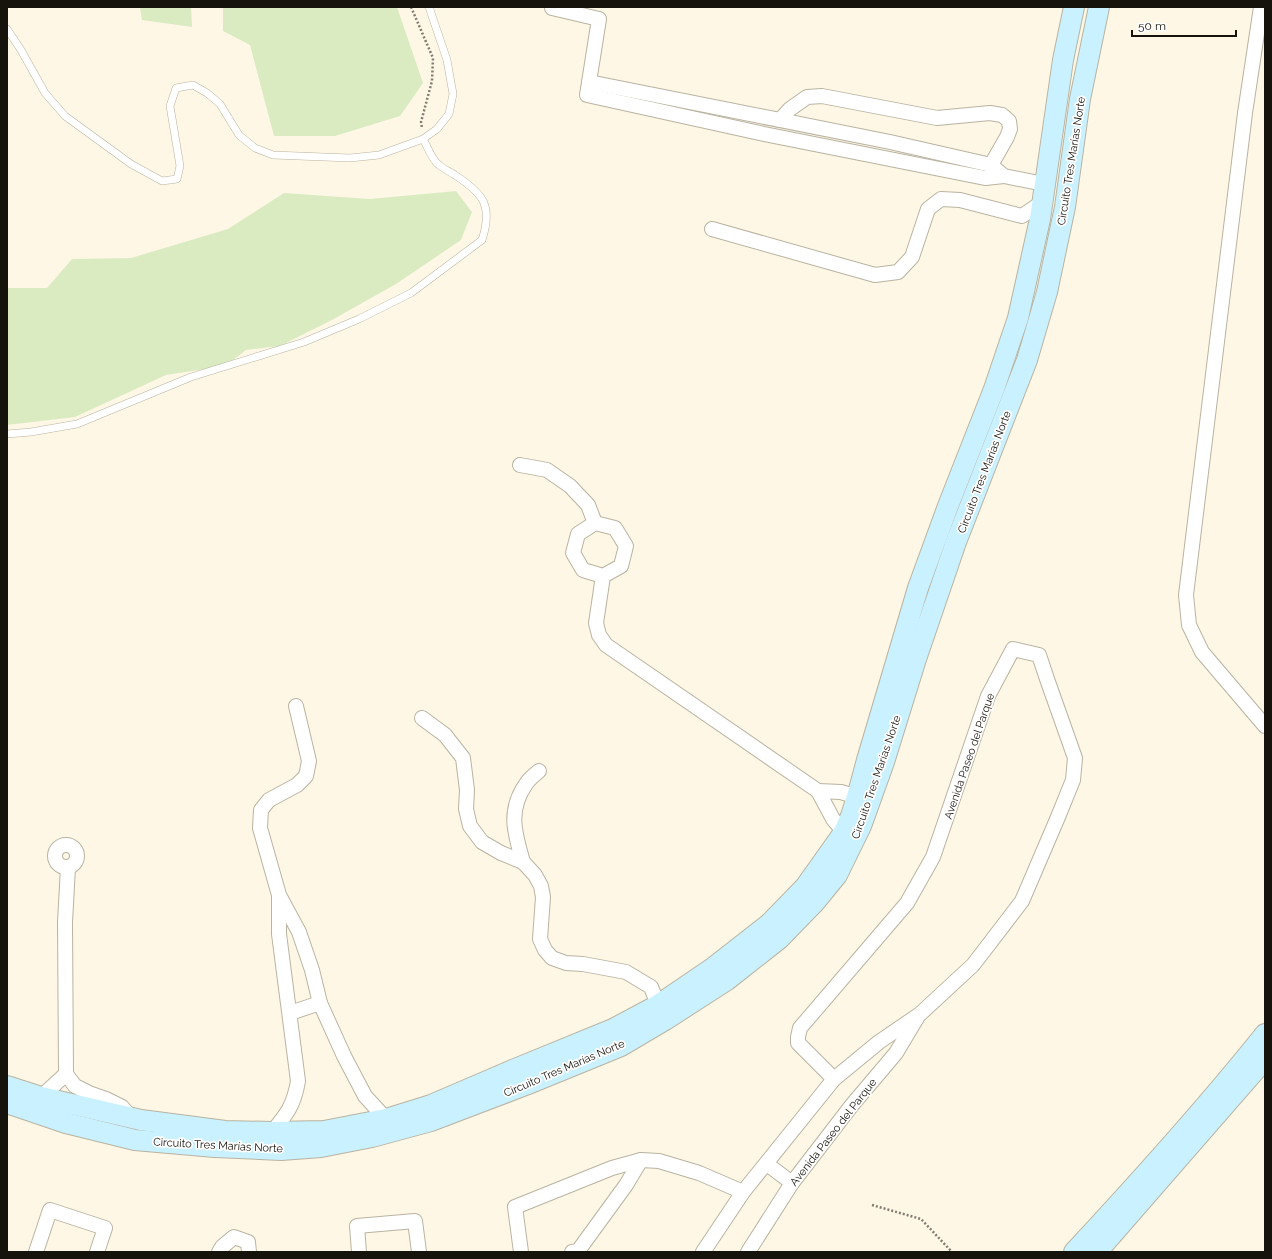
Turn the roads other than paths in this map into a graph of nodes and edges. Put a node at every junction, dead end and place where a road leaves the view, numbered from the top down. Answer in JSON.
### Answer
{"nodes":[{"id":1,"x":429,"y":7,"type":"edge"},
{"id":2,"x":1074,"y":7,"type":"edge"},
{"id":3,"x":1099,"y":7,"type":"edge"},
{"id":4,"x":1262,"y":7,"type":"edge"},
{"id":5,"x":552,"y":8,"type":"dead end"},
{"id":6,"x":7,"y":28,"type":"edge"},
{"id":7,"x":589,"y":82,"type":"junction"},
{"id":8,"x":774,"y":119,"type":"junction"},
{"id":9,"x":764,"y":134,"type":"junction"},
{"id":10,"x":424,"y":139,"type":"junction"},
{"id":11,"x":991,"y":165,"type":"junction"},
{"id":12,"x":1004,"y":176,"type":"junction"},
{"id":13,"x":1043,"y":194,"type":"junction"},
{"id":14,"x":1022,"y":216,"type":"junction"},
{"id":15,"x":712,"y":229,"type":"dead end"},
{"id":16,"x":1035,"y":243,"type":"junction"},
{"id":17,"x":7,"y":434,"type":"edge"},
{"id":18,"x":520,"y":465,"type":"dead end"},
{"id":19,"x":595,"y":524,"type":"junction"},
{"id":20,"x":603,"y":576,"type":"junction"},
{"id":21,"x":296,"y":706,"type":"dead end"},
{"id":22,"x":422,"y":718,"type":"dead end"},
{"id":23,"x":1265,"y":726,"type":"edge"},
{"id":24,"x":539,"y":771,"type":"dead end"},
{"id":25,"x":818,"y":791,"type":"junction"},
{"id":26,"x":857,"y":797,"type":"junction"},
{"id":27,"x":844,"y":832,"type":"junction"},
{"id":28,"x":523,"y":862,"type":"junction"},
{"id":29,"x":68,"y":867,"type":"dead end"},
{"id":30,"x":279,"y":894,"type":"junction"},
{"id":31,"x":320,"y":1003,"type":"junction"},
{"id":32,"x":658,"y":1005,"type":"junction"},
{"id":33,"x":290,"y":1013,"type":"junction"},
{"id":34,"x":920,"y":1014,"type":"junction"},
{"id":35,"x":1265,"y":1034,"type":"edge"},
{"id":36,"x":617,"y":1037,"type":"junction"},
{"id":37,"x":1265,"y":1059,"type":"edge"},
{"id":38,"x":66,"y":1074,"type":"junction"},
{"id":39,"x":834,"y":1079,"type":"junction"},
{"id":40,"x":7,"y":1086,"type":"edge"},
{"id":41,"x":41,"y":1097,"type":"junction"},
{"id":42,"x":7,"y":1103,"type":"edge"},
{"id":43,"x":137,"y":1119,"type":"junction"},
{"id":44,"x":386,"y":1119,"type":"junction"},
{"id":45,"x":272,"y":1132,"type":"junction"},
{"id":46,"x":135,"y":1140,"type":"junction"},
{"id":47,"x":641,"y":1160,"type":"junction"},
{"id":48,"x":767,"y":1164,"type":"junction"},
{"id":49,"x":792,"y":1183,"type":"junction"},
{"id":50,"x":743,"y":1192,"type":"junction"},
{"id":51,"x":36,"y":1252,"type":"edge"},
{"id":52,"x":96,"y":1252,"type":"edge"},
{"id":53,"x":219,"y":1252,"type":"edge"},
{"id":54,"x":249,"y":1252,"type":"edge"},
{"id":55,"x":359,"y":1252,"type":"edge"},
{"id":56,"x":419,"y":1252,"type":"edge"},
{"id":57,"x":521,"y":1252,"type":"edge"},
{"id":58,"x":572,"y":1252,"type":"edge"},
{"id":59,"x":703,"y":1252,"type":"edge"},
{"id":60,"x":748,"y":1252,"type":"edge"},
{"id":61,"x":1074,"y":1252,"type":"edge"},
{"id":62,"x":1097,"y":1252,"type":"edge"}],
"edges":[{"from":1,"to":10,"type":"lane"},
{"from":2,"to":13,"type":"street","name":"Circuito Tres Marías Norte"},
{"from":3,"to":36,"type":"street","name":"Circuito Tres Marías Norte"},
{"from":4,"to":23,"type":"street"},
{"from":5,"to":7,"type":"street"},
{"from":6,"to":10,"type":"lane"},
{"from":7,"to":8,"type":"street"},
{"from":7,"to":9,"type":"street"},
{"from":8,"to":9,"type":"street"},
{"from":8,"to":11,"type":"street"},
{"from":8,"to":11,"type":"street"},
{"from":9,"to":12,"type":"street"},
{"from":10,"to":17,"type":"lane"},
{"from":11,"to":12,"type":"street"},
{"from":12,"to":13,"type":"street"},
{"from":13,"to":14,"type":"street"},
{"from":13,"to":16,"type":"street","name":"Circuito Tres Marías Norte"},
{"from":14,"to":15,"type":"street"},
{"from":14,"to":16,"type":"street"},
{"from":16,"to":26,"type":"street","name":"Circuito Tres Marías Norte"},
{"from":18,"to":19,"type":"street"},
{"from":19,"to":20,"type":"street"},
{"from":19,"to":20,"type":"street"},
{"from":20,"to":25,"type":"street"},
{"from":21,"to":30,"type":"street"},
{"from":22,"to":28,"type":"street"},
{"from":24,"to":28,"type":"street"},
{"from":25,"to":26,"type":"street"},
{"from":25,"to":27,"type":"street"},
{"from":26,"to":27,"type":"street","name":"Circuito Tres Marías Norte"},
{"from":27,"to":32,"type":"street","name":"Circuito Tres Marías Norte"},
{"from":28,"to":32,"type":"street"},
{"from":29,"to":38,"type":"street"},
{"from":30,"to":31,"type":"street"},
{"from":30,"to":33,"type":"street"},
{"from":31,"to":33,"type":"street"},
{"from":31,"to":44,"type":"street"},
{"from":32,"to":36,"type":"street","name":"Circuito Tres Marías Norte"},
{"from":33,"to":45,"type":"street"},
{"from":34,"to":39,"type":"street","name":"Avenida Paseo del Parque"},
{"from":34,"to":39,"type":"street","name":"Avenida Paseo del Parque"},
{"from":34,"to":49,"type":"street","name":"Avenida Paseo del Parque"},
{"from":35,"to":61,"type":"street"},
{"from":36,"to":44,"type":"street","name":"Circuito Tres Marías Norte"},
{"from":36,"to":46,"type":"street","name":"Circuito Tres Marías Norte"},
{"from":37,"to":62,"type":"street"},
{"from":38,"to":41,"type":"street"},
{"from":38,"to":43,"type":"street"},
{"from":39,"to":48,"type":"street","name":"Avenida Paseo del Parque"},
{"from":40,"to":41,"type":"street","name":"Circuito Tres Marías Norte"},
{"from":41,"to":43,"type":"street","name":"Circuito Tres Marías Norte"},
{"from":42,"to":46,"type":"street","name":"Circuito Tres Marías Norte"},
{"from":43,"to":45,"type":"street","name":"Circuito Tres Marías Norte"},
{"from":43,"to":46,"type":"street"},
{"from":44,"to":45,"type":"street","name":"Circuito Tres Marías Norte"},
{"from":47,"to":50,"type":"street"},
{"from":47,"to":57,"type":"street"},
{"from":47,"to":58,"type":"street"},
{"from":48,"to":49,"type":"street"},
{"from":48,"to":50,"type":"street","name":"Avenida Paseo del Parque"},
{"from":49,"to":60,"type":"street","name":"Avenida Paseo del Parque"},
{"from":50,"to":59,"type":"street","name":"Avenida Paseo del Parque"},
{"from":51,"to":52,"type":"street"},
{"from":53,"to":54,"type":"street"},
{"from":55,"to":56,"type":"street"}]}
